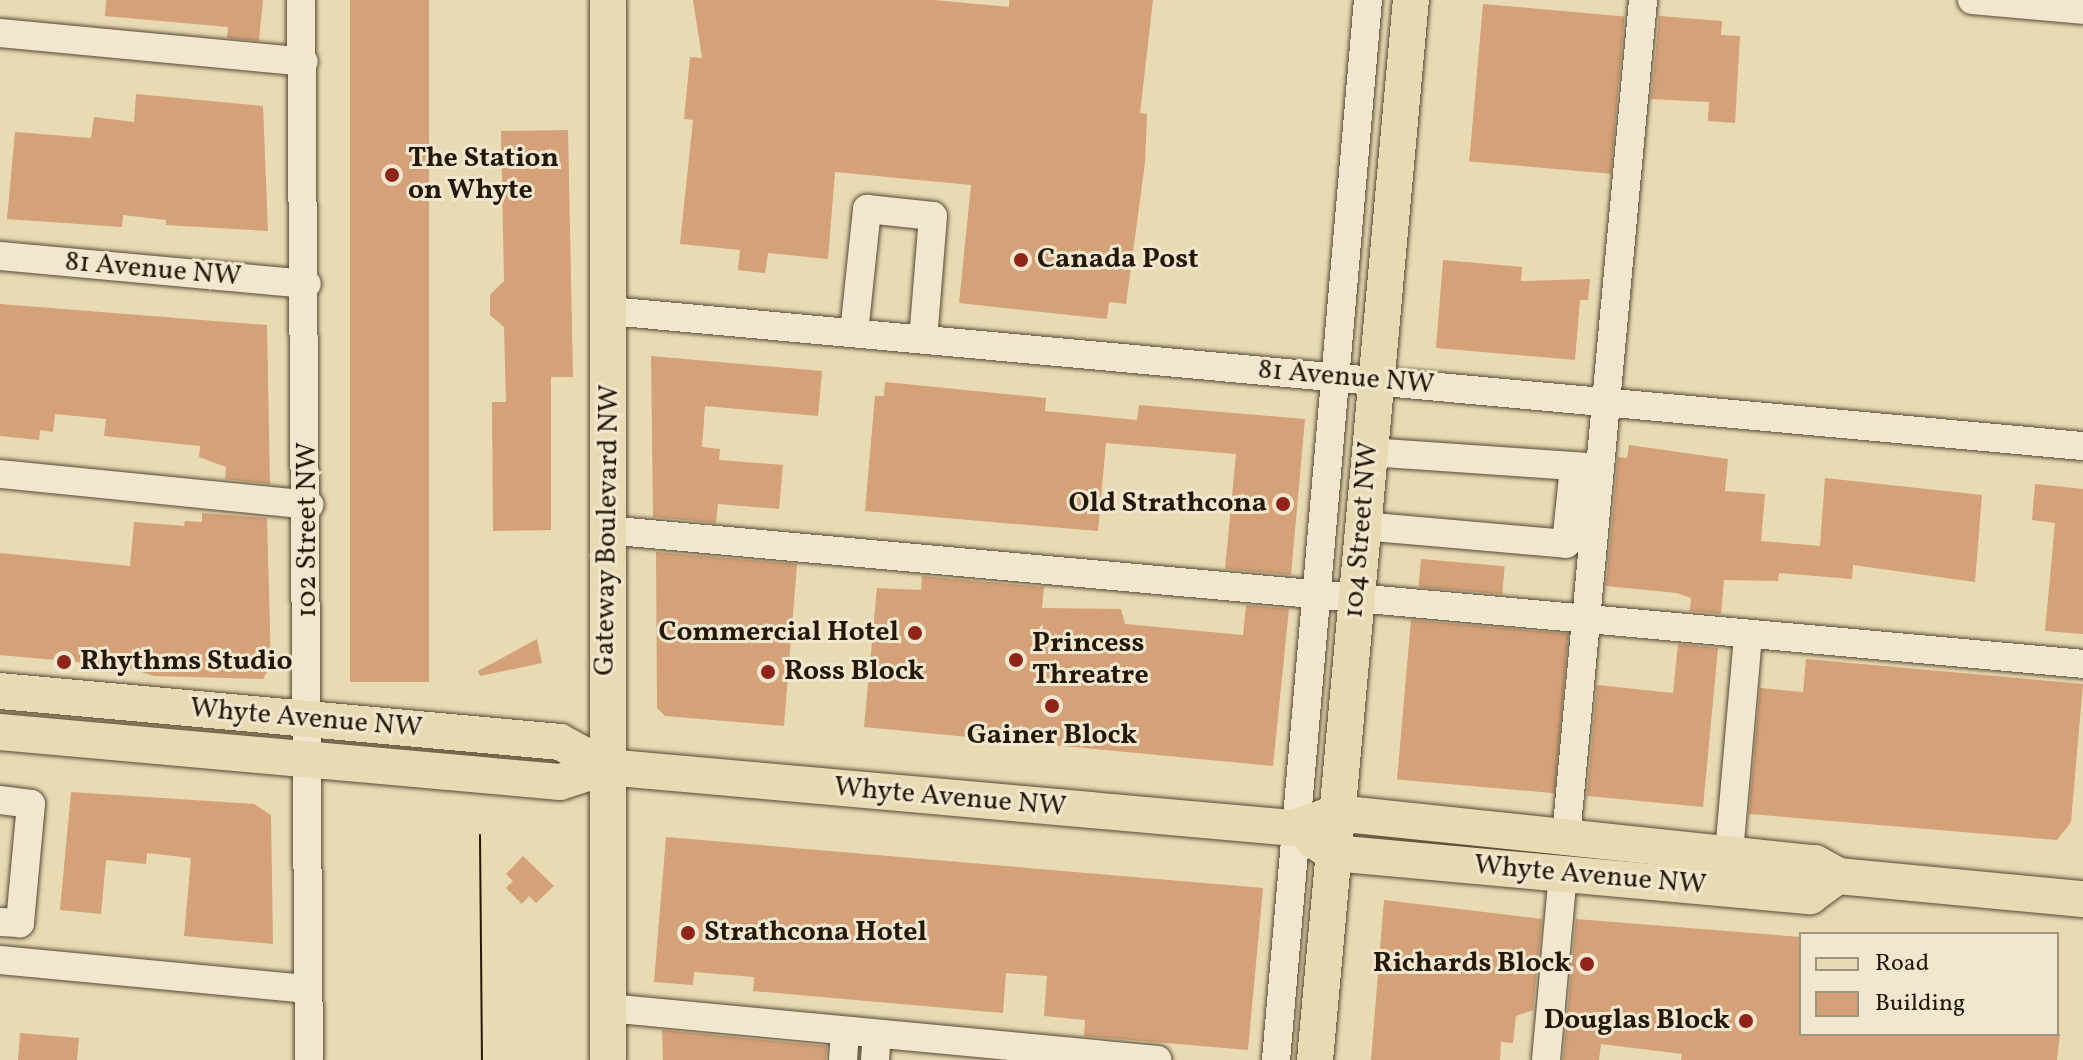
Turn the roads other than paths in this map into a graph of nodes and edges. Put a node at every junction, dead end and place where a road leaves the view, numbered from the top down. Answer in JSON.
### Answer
{"nodes":[{"id":1,"x":301,"y":0,"type":"edge"},
{"id":2,"x":608,"y":0,"type":"edge"},
{"id":3,"x":1368,"y":0,"type":"edge"},
{"id":4,"x":1411,"y":0,"type":"edge"},
{"id":5,"x":1643,"y":0,"type":"edge"},
{"id":6,"x":1972,"y":0,"type":"edge"},
{"id":7,"x":2083,"y":10,"type":"edge"},
{"id":8,"x":0,"y":33,"type":"edge"},
{"id":9,"x":304,"y":62,"type":"junction"},
{"id":10,"x":0,"y":256,"type":"edge"},
{"id":11,"x":307,"y":284,"type":"junction"},
{"id":12,"x":610,"y":311,"type":"junction"},
{"id":13,"x":854,"y":333,"type":"junction"},
{"id":14,"x":923,"y":339,"type":"junction"},
{"id":15,"x":1336,"y":377,"type":"junction"},
{"id":16,"x":1375,"y":380,"type":"junction"},
{"id":17,"x":1606,"y":402,"type":"junction"},
{"id":18,"x":2083,"y":446,"type":"edge"},
{"id":19,"x":1369,"y":452,"type":"junction"},
{"id":20,"x":1587,"y":467,"type":"junction"},
{"id":21,"x":0,"y":474,"type":"edge"},
{"id":22,"x":309,"y":505,"type":"junction"},
{"id":23,"x":1583,"y":510,"type":"junction"},
{"id":24,"x":1362,"y":526,"type":"junction"},
{"id":25,"x":606,"y":530,"type":"junction"},
{"id":26,"x":1316,"y":595,"type":"junction"},
{"id":27,"x":1356,"y":598,"type":"junction"},
{"id":28,"x":1586,"y":619,"type":"junction"},
{"id":29,"x":1748,"y":634,"type":"junction"},
{"id":30,"x":2083,"y":664,"type":"edge"},
{"id":31,"x":0,"y":691,"type":"edge"},
{"id":32,"x":307,"y":718,"type":"junction"},
{"id":33,"x":0,"y":732,"type":"edge"},
{"id":34,"x":309,"y":760,"type":"junction"},
{"id":35,"x":606,"y":767,"type":"junction"},
{"id":36,"x":0,"y":800,"type":"edge"},
{"id":37,"x":1336,"y":813,"type":"junction"},
{"id":38,"x":1294,"y":828,"type":"junction"},
{"id":39,"x":1566,"y":837,"type":"junction"},
{"id":40,"x":1333,"y":853,"type":"junction"},
{"id":41,"x":1729,"y":853,"type":"junction"},
{"id":42,"x":1563,"y":874,"type":"junction"},
{"id":43,"x":1838,"y":876,"type":"junction"},
{"id":44,"x":2083,"y":899,"type":"edge"},
{"id":45,"x":0,"y":922,"type":"edge"},
{"id":46,"x":0,"y":960,"type":"edge"},
{"id":47,"x":308,"y":989,"type":"junction"},
{"id":48,"x":608,"y":1008,"type":"junction"},
{"id":49,"x":845,"y":1032,"type":"junction"},
{"id":50,"x":876,"y":1047,"type":"edge"},
{"id":51,"x":1067,"y":1056,"type":"edge"},
{"id":52,"x":309,"y":1060,"type":"edge"},
{"id":53,"x":608,"y":1060,"type":"edge"},
{"id":54,"x":843,"y":1060,"type":"edge"},
{"id":55,"x":1158,"y":1060,"type":"edge"},
{"id":56,"x":1276,"y":1060,"type":"edge"},
{"id":57,"x":1315,"y":1060,"type":"edge"},
{"id":58,"x":1546,"y":1060,"type":"edge"}],
"edges":[{"from":1,"to":9,"type":"street","name":"102 Street NW"},
{"from":2,"to":12,"type":"main road","name":"Gateway Boulevard NW"},
{"from":3,"to":15,"type":"street","name":"104 Street NW"},
{"from":4,"to":16,"type":"main road","name":"104 Street NW"},
{"from":5,"to":17,"type":"street"},
{"from":6,"to":7,"type":"street"},
{"from":8,"to":9,"type":"street"},
{"from":9,"to":11,"type":"street","name":"102 Street NW"},
{"from":10,"to":11,"type":"street","name":"81 Avenue NW"},
{"from":11,"to":22,"type":"street","name":"102 Street NW"},
{"from":12,"to":13,"type":"street","name":"81 Avenue NW"},
{"from":12,"to":25,"type":"main road","name":"Gateway Boulevard NW"},
{"from":13,"to":14,"type":"street","name":"81 Avenue NW"},
{"from":13,"to":14,"type":"street"},
{"from":14,"to":15,"type":"street","name":"81 Avenue NW"},
{"from":15,"to":16,"type":"street","name":"81 Avenue NW"},
{"from":15,"to":26,"type":"street","name":"104 Street NW"},
{"from":16,"to":17,"type":"street","name":"81 Avenue NW"},
{"from":16,"to":19,"type":"main road","name":"104 Street NW"},
{"from":17,"to":18,"type":"street","name":"81 Avenue NW"},
{"from":17,"to":20,"type":"street"},
{"from":19,"to":20,"type":"street"},
{"from":19,"to":24,"type":"main road","name":"104 Street NW"},
{"from":20,"to":23,"type":"street"},
{"from":21,"to":22,"type":"street"},
{"from":22,"to":32,"type":"street","name":"102 Street NW"},
{"from":23,"to":24,"type":"street"},
{"from":23,"to":28,"type":"street"},
{"from":24,"to":27,"type":"main road","name":"104 Street NW"},
{"from":25,"to":26,"type":"street"},
{"from":25,"to":35,"type":"main road","name":"Gateway Boulevard NW"},
{"from":26,"to":27,"type":"street"},
{"from":26,"to":38,"type":"street","name":"104 Street NW"},
{"from":27,"to":28,"type":"street"},
{"from":27,"to":37,"type":"main road","name":"104 Street NW"},
{"from":28,"to":29,"type":"street"},
{"from":28,"to":39,"type":"street"},
{"from":29,"to":30,"type":"street"},
{"from":29,"to":41,"type":"street"},
{"from":31,"to":32,"type":"main road","name":"Whyte Avenue NW"},
{"from":32,"to":34,"type":"street","name":"102 Street NW"},
{"from":32,"to":35,"type":"main road","name":"Whyte Avenue NW"},
{"from":33,"to":34,"type":"main road","name":"Whyte Avenue NW"},
{"from":34,"to":35,"type":"main road","name":"Whyte Avenue NW"},
{"from":34,"to":47,"type":"street","name":"102 Street NW"},
{"from":35,"to":38,"type":"main road","name":"Whyte Avenue NW"},
{"from":35,"to":48,"type":"main road","name":"Gateway Boulevard NW"},
{"from":36,"to":45,"type":"street"},
{"from":37,"to":38,"type":"main road","name":"Whyte Avenue NW"},
{"from":37,"to":39,"type":"main road","name":"Whyte Avenue NW"},
{"from":37,"to":40,"type":"main road","name":"104 Street NW"},
{"from":38,"to":40,"type":"main road","name":"Whyte Avenue NW"},
{"from":38,"to":56,"type":"street","name":"104 Street NW"},
{"from":39,"to":41,"type":"main road","name":"Whyte Avenue NW"},
{"from":40,"to":42,"type":"main road","name":"Whyte Avenue NW"},
{"from":40,"to":57,"type":"main road","name":"104 Street NW"},
{"from":41,"to":43,"type":"main road","name":"Whyte Avenue NW"},
{"from":42,"to":43,"type":"main road","name":"Whyte Avenue NW"},
{"from":42,"to":58,"type":"street"},
{"from":43,"to":44,"type":"main road","name":"Whyte Avenue NW"},
{"from":46,"to":47,"type":"street"},
{"from":47,"to":52,"type":"street","name":"102 Street NW"},
{"from":48,"to":49,"type":"street"},
{"from":48,"to":53,"type":"main road","name":"Gateway Boulevard NW"},
{"from":49,"to":50,"type":"street"},
{"from":49,"to":54,"type":"street"},
{"from":50,"to":51,"type":"street"},
{"from":51,"to":55,"type":"street"}]}
